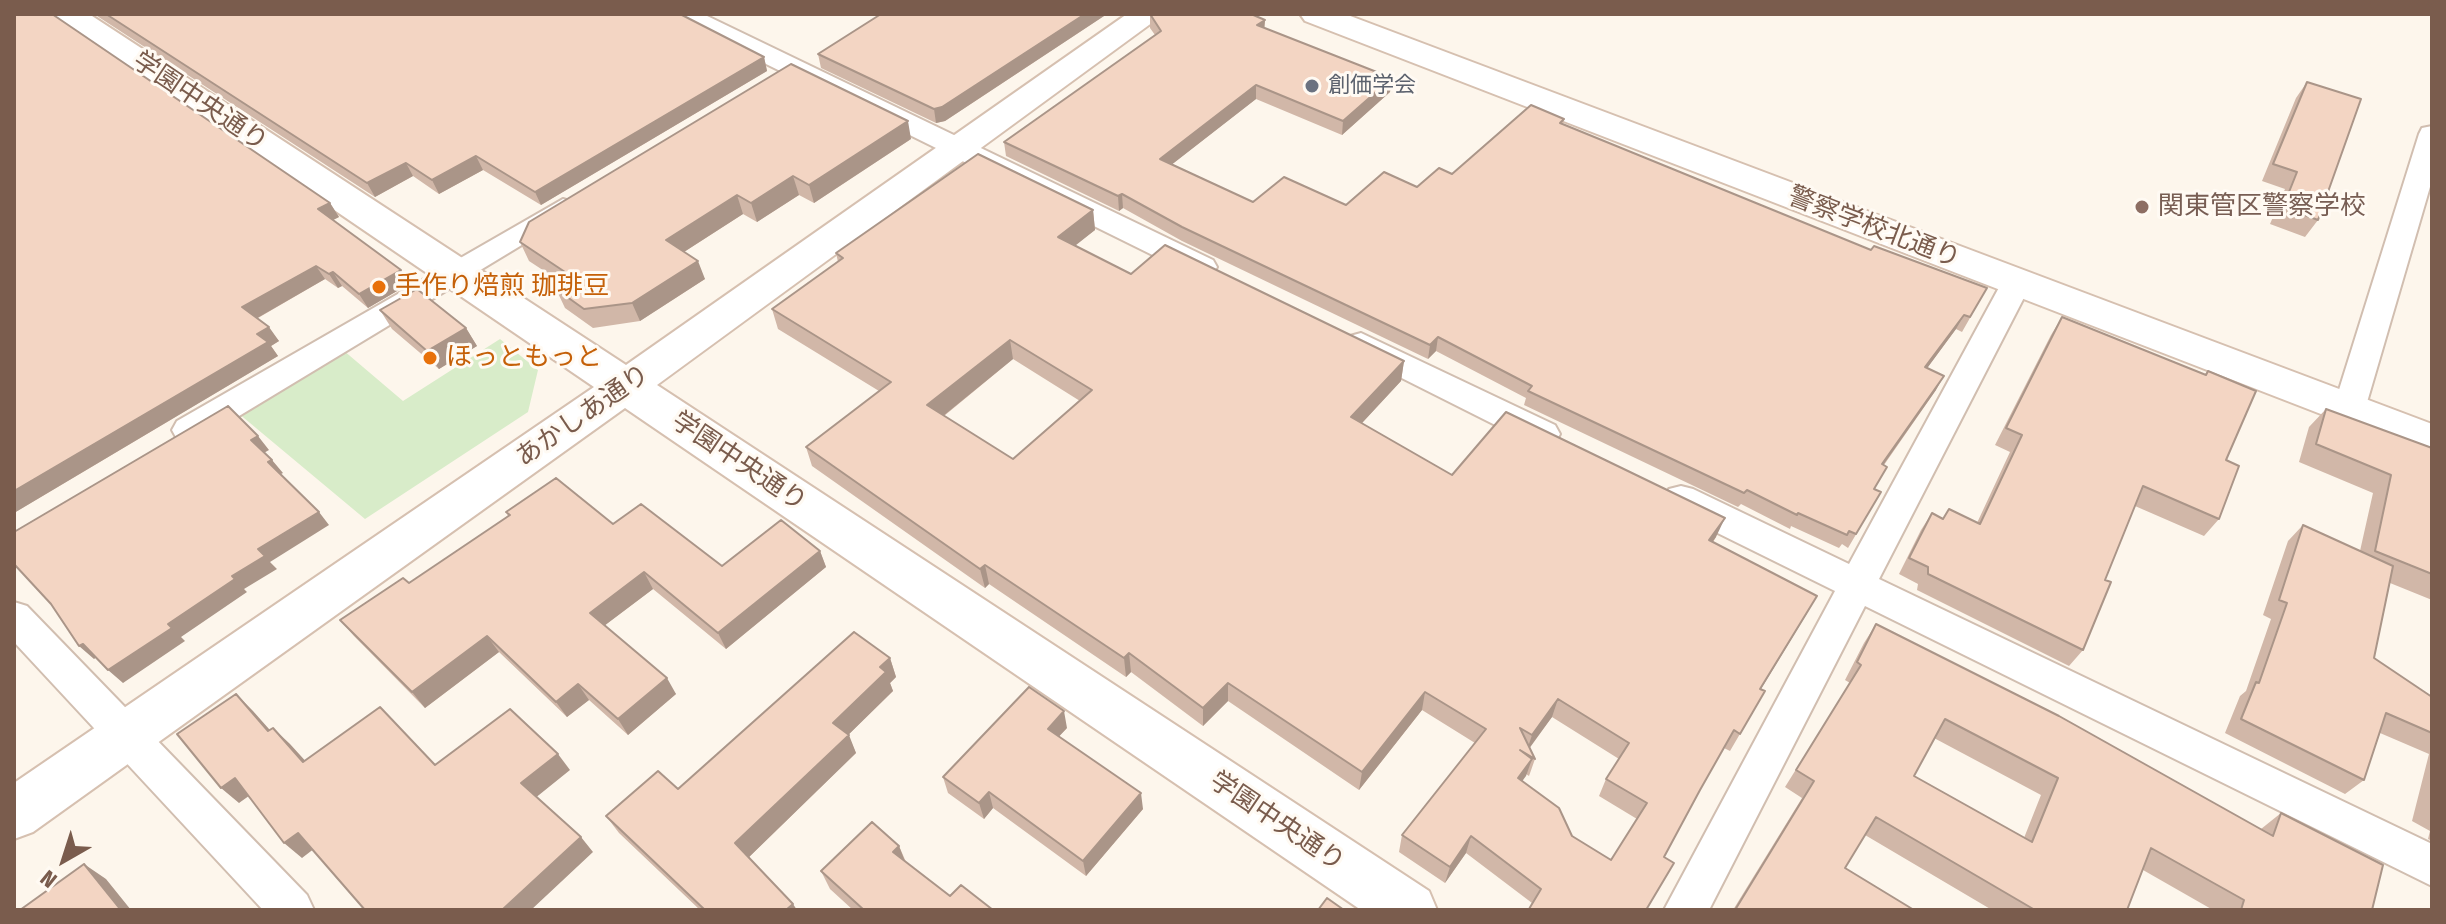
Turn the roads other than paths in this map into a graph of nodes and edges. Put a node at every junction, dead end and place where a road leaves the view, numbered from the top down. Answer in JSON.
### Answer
{"nodes":[{"id":1,"x":68,"y":14,"type":"edge"},
{"id":2,"x":684,"y":14,"type":"edge"},
{"id":3,"x":1148,"y":14,"type":"edge"},
{"id":4,"x":1316,"y":14,"type":"edge"},
{"id":5,"x":808,"y":60,"type":"junction"},
{"id":6,"x":768,"y":84,"type":"edge"},
{"id":7,"x":2432,"y":134,"type":"edge"},
{"id":8,"x":958,"y":149,"type":"junction"},
{"id":9,"x":592,"y":191,"type":"edge"},
{"id":10,"x":455,"y":274,"type":"junction"},
{"id":11,"x":2017,"y":282,"type":"junction"},
{"id":12,"x":1235,"y":283,"type":"edge"},
{"id":13,"x":1330,"y":330,"type":"edge"},
{"id":14,"x":625,"y":386,"type":"junction"},
{"id":15,"x":2349,"y":409,"type":"junction"},
{"id":16,"x":2432,"y":441,"type":"edge"},
{"id":17,"x":164,"y":445,"type":"edge"},
{"id":18,"x":1571,"y":447,"type":"edge"},
{"id":19,"x":1657,"y":488,"type":"edge"},
{"id":20,"x":1857,"y":585,"type":"junction"},
{"id":21,"x":14,"y":617,"type":"edge"},
{"id":22,"x":126,"y":735,"type":"junction"},
{"id":23,"x":14,"y":814,"type":"edge"},
{"id":24,"x":2432,"y":866,"type":"edge"},
{"id":25,"x":292,"y":910,"type":"edge"},
{"id":26,"x":1409,"y":910,"type":"edge"},
{"id":27,"x":1686,"y":910,"type":"edge"}],
"edges":[{"from":1,"to":10,"type":"street","name":"学園中央通り"},
{"from":2,"to":5,"type":"street"},
{"from":3,"to":8,"type":"street","name":"あかしあ通り"},
{"from":4,"to":11,"type":"street","name":"警察学校北通り"},
{"from":5,"to":6,"type":"street"},
{"from":5,"to":8,"type":"street"},
{"from":7,"to":15,"type":"street"},
{"from":8,"to":12,"type":"street"},
{"from":8,"to":14,"type":"street","name":"あかしあ通り"},
{"from":9,"to":10,"type":"street"},
{"from":10,"to":14,"type":"street","name":"学園中央通り"},
{"from":10,"to":17,"type":"street"},
{"from":11,"to":15,"type":"street","name":"警察学校北通り"},
{"from":11,"to":20,"type":"street"},
{"from":13,"to":18,"type":"street"},
{"from":14,"to":22,"type":"street","name":"あかしあ通り"},
{"from":14,"to":26,"type":"street","name":"学園中央通り"},
{"from":15,"to":16,"type":"street","name":"警察学校北通り"},
{"from":19,"to":20,"type":"street"},
{"from":20,"to":24,"type":"street"},
{"from":20,"to":27,"type":"street"},
{"from":21,"to":22,"type":"street"},
{"from":22,"to":23,"type":"street","name":"あかしあ通り"},
{"from":22,"to":25,"type":"street"}]}
